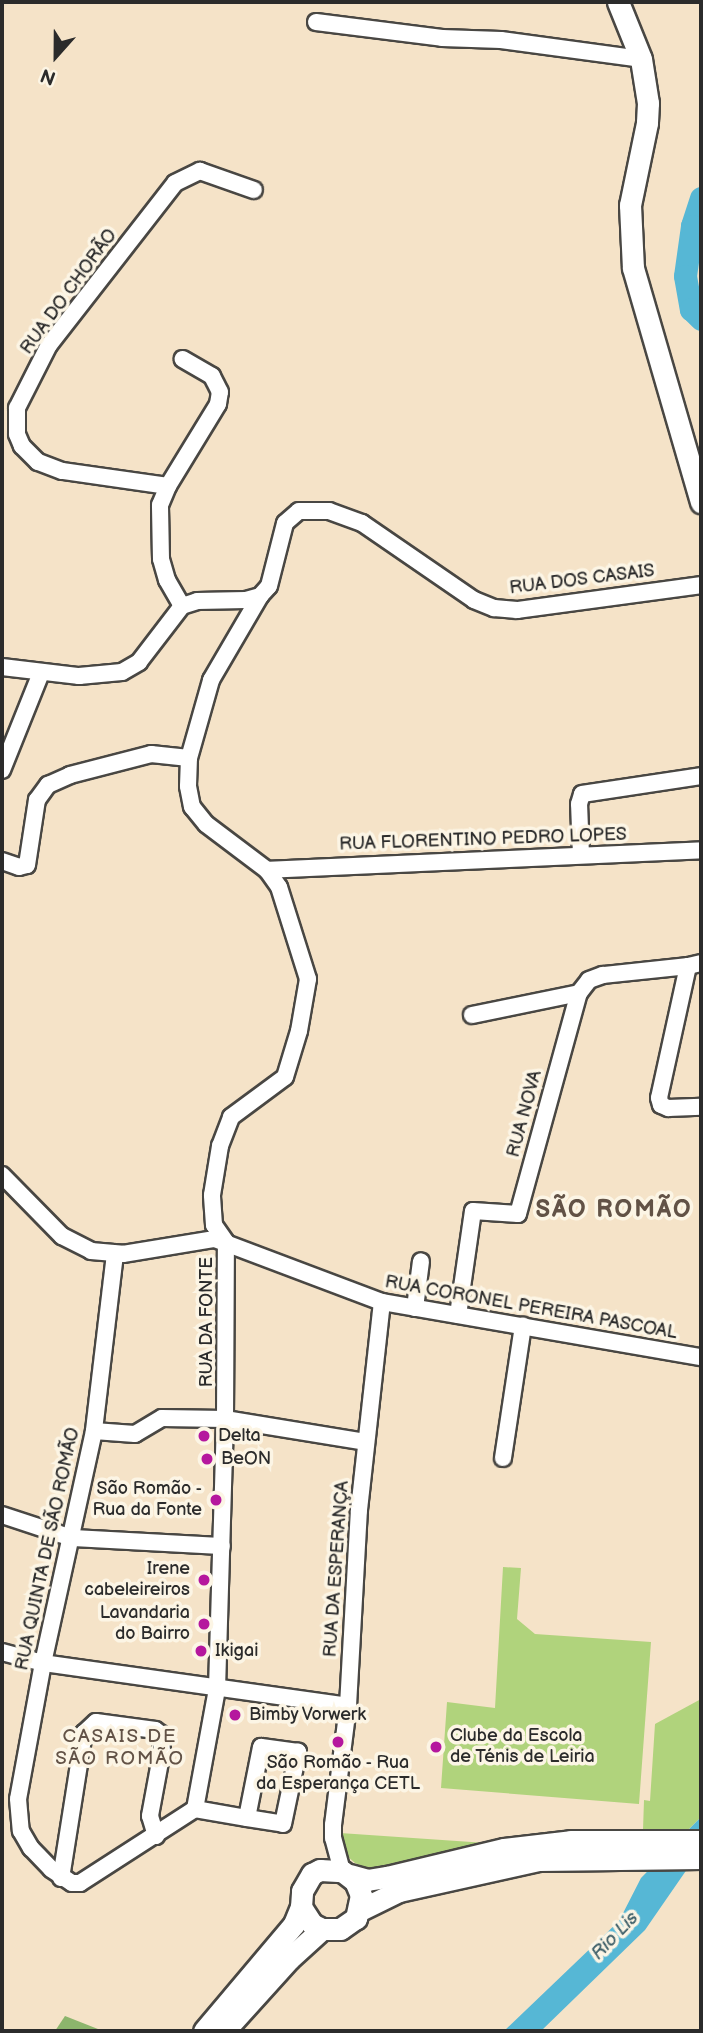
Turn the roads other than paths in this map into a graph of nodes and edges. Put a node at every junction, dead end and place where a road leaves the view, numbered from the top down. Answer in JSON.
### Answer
{"nodes":[{"id":1,"x":618,"y":2,"type":"edge"},
{"id":2,"x":316,"y":22,"type":"dead end"},
{"id":3,"x":640,"y":60,"type":"junction"},
{"id":4,"x":254,"y":190,"type":"dead end"},
{"id":5,"x":183,"y":359,"type":"dead end"},
{"id":6,"x":168,"y":485,"type":"junction"},
{"id":7,"x":701,"y":502,"type":"edge"},
{"id":8,"x":701,"y":585,"type":"edge"},
{"id":9,"x":260,"y":596,"type":"junction"},
{"id":10,"x":182,"y":606,"type":"junction"},
{"id":11,"x":2,"y":667,"type":"edge"},
{"id":12,"x":41,"y":673,"type":"junction"},
{"id":13,"x":189,"y":758,"type":"junction"},
{"id":14,"x":2,"y":770,"type":"edge"},
{"id":15,"x":701,"y":776,"type":"edge"},
{"id":16,"x":701,"y":850,"type":"edge"},
{"id":17,"x":581,"y":855,"type":"junction"},
{"id":18,"x":2,"y":861,"type":"edge"},
{"id":19,"x":267,"y":870,"type":"junction"},
{"id":20,"x":694,"y":964,"type":"edge"},
{"id":21,"x":579,"y":993,"type":"junction"},
{"id":22,"x":472,"y":1016,"type":"dead end"},
{"id":23,"x":701,"y":1107,"type":"edge"},
{"id":24,"x":2,"y":1175,"type":"edge"},
{"id":25,"x":226,"y":1242,"type":"junction"},
{"id":26,"x":115,"y":1254,"type":"junction"},
{"id":27,"x":421,"y":1262,"type":"dead end"},
{"id":28,"x":382,"y":1302,"type":"junction"},
{"id":29,"x":415,"y":1308,"type":"junction"},
{"id":30,"x":458,"y":1315,"type":"junction"},
{"id":31,"x":523,"y":1326,"type":"junction"},
{"id":32,"x":701,"y":1357,"type":"edge"},
{"id":33,"x":225,"y":1419,"type":"junction"},
{"id":34,"x":94,"y":1431,"type":"junction"},
{"id":35,"x":365,"y":1442,"type":"junction"},
{"id":36,"x":503,"y":1458,"type":"dead end"},
{"id":37,"x":2,"y":1515,"type":"edge"},
{"id":38,"x":72,"y":1538,"type":"junction"},
{"id":39,"x":222,"y":1546,"type":"junction"},
{"id":40,"x":2,"y":1652,"type":"edge"},
{"id":41,"x":43,"y":1662,"type":"junction"},
{"id":42,"x":217,"y":1689,"type":"junction"},
{"id":43,"x":348,"y":1706,"type":"junction"},
{"id":44,"x":195,"y":1809,"type":"junction"},
{"id":45,"x":247,"y":1818,"type":"junction"},
{"id":46,"x":156,"y":1836,"type":"junction"},
{"id":47,"x":333,"y":1838,"type":"junction"},
{"id":48,"x":701,"y":1841,"type":"edge"},
{"id":49,"x":648,"y":1849,"type":"junction"},
{"id":50,"x":701,"y":1857,"type":"edge"},
{"id":51,"x":320,"y":1870,"type":"junction"},
{"id":52,"x":346,"y":1873,"type":"junction"},
{"id":53,"x":61,"y":1878,"type":"junction"},
{"id":54,"x":301,"y":1907,"type":"junction"},
{"id":55,"x":360,"y":1910,"type":"junction"},
{"id":56,"x":322,"y":1929,"type":"junction"},
{"id":57,"x":204,"y":2031,"type":"edge"},
{"id":58,"x":225,"y":2031,"type":"edge"}],
"edges":[{"from":1,"to":3,"type":"main road"},
{"from":2,"to":3,"type":"street"},
{"from":3,"to":7,"type":"main road"},
{"from":4,"to":6,"type":"street","name":"RUA DO CHORÃO"},
{"from":5,"to":6,"type":"street"},
{"from":6,"to":10,"type":"street"},
{"from":8,"to":9,"type":"street","name":"RUA DOS CASAIS"},
{"from":9,"to":10,"type":"street"},
{"from":9,"to":13,"type":"street","name":"RUA DA FONTE"},
{"from":10,"to":12,"type":"street"},
{"from":11,"to":12,"type":"street"},
{"from":12,"to":14,"type":"street"},
{"from":13,"to":18,"type":"street"},
{"from":13,"to":19,"type":"street","name":"RUA DA FONTE"},
{"from":15,"to":17,"type":"street"},
{"from":16,"to":17,"type":"street","name":"RUA FLORENTINO PEDRO LOPES"},
{"from":17,"to":19,"type":"street","name":"RUA FLORENTINO PEDRO LOPES"},
{"from":19,"to":25,"type":"street","name":"RUA DA FONTE"},
{"from":20,"to":21,"type":"street"},
{"from":20,"to":23,"type":"street"},
{"from":21,"to":22,"type":"street"},
{"from":21,"to":30,"type":"street","name":"RUA NOVA"},
{"from":24,"to":26,"type":"street"},
{"from":25,"to":26,"type":"street","name":"RUA CORONEL PEREIRA PASCOAL"},
{"from":25,"to":28,"type":"street","name":"RUA CORONEL PEREIRA PASCOAL"},
{"from":25,"to":33,"type":"street","name":"RUA DA FONTE"},
{"from":26,"to":34,"type":"street","name":"RUA QUINTA DE SÃO ROMÃO"},
{"from":27,"to":29,"type":"street"},
{"from":28,"to":29,"type":"street","name":"RUA CORONEL PEREIRA PASCOAL"},
{"from":28,"to":35,"type":"street","name":"RUA DA ESPERANÇA"},
{"from":29,"to":30,"type":"street","name":"RUA CORONEL PEREIRA PASCOAL"},
{"from":30,"to":31,"type":"street","name":"RUA CORONEL PEREIRA PASCOAL"},
{"from":31,"to":32,"type":"street","name":"RUA CORONEL PEREIRA PASCOAL"},
{"from":31,"to":36,"type":"street"},
{"from":33,"to":34,"type":"street"},
{"from":33,"to":35,"type":"street"},
{"from":33,"to":39,"type":"street","name":"RUA DA FONTE"},
{"from":34,"to":38,"type":"street","name":"RUA QUINTA DE SÃO ROMÃO"},
{"from":35,"to":43,"type":"street","name":"RUA DA ESPERANÇA"},
{"from":37,"to":38,"type":"street"},
{"from":38,"to":39,"type":"street"},
{"from":38,"to":41,"type":"street","name":"RUA QUINTA DE SÃO ROMÃO"},
{"from":39,"to":42,"type":"street","name":"RUA DA FONTE"},
{"from":40,"to":41,"type":"street"},
{"from":41,"to":42,"type":"street"},
{"from":41,"to":53,"type":"street","name":"RUA QUINTA DE SÃO ROMÃO"},
{"from":42,"to":43,"type":"street"},
{"from":42,"to":44,"type":"street","name":"RUA DA FONTE"},
{"from":43,"to":47,"type":"street","name":"RUA DA ESPERANÇA"},
{"from":44,"to":45,"type":"street"},
{"from":44,"to":46,"type":"street"},
{"from":45,"to":45,"type":"street"},
{"from":46,"to":53,"type":"street"},
{"from":46,"to":53,"type":"street"},
{"from":47,"to":51,"type":"street","name":"RUA DA ESPERANÇA"},
{"from":47,"to":52,"type":"street","name":"RUA DA ESPERANÇA"},
{"from":48,"to":49,"type":"main road"},
{"from":49,"to":50,"type":"main road"},
{"from":49,"to":52,"type":"main road"},
{"from":49,"to":55,"type":"main road"},
{"from":51,"to":52,"type":"main road"},
{"from":51,"to":54,"type":"main road"},
{"from":52,"to":55,"type":"main road"},
{"from":54,"to":56,"type":"main road"},
{"from":54,"to":57,"type":"main road"},
{"from":55,"to":56,"type":"main road"},
{"from":56,"to":58,"type":"main road"}]}
